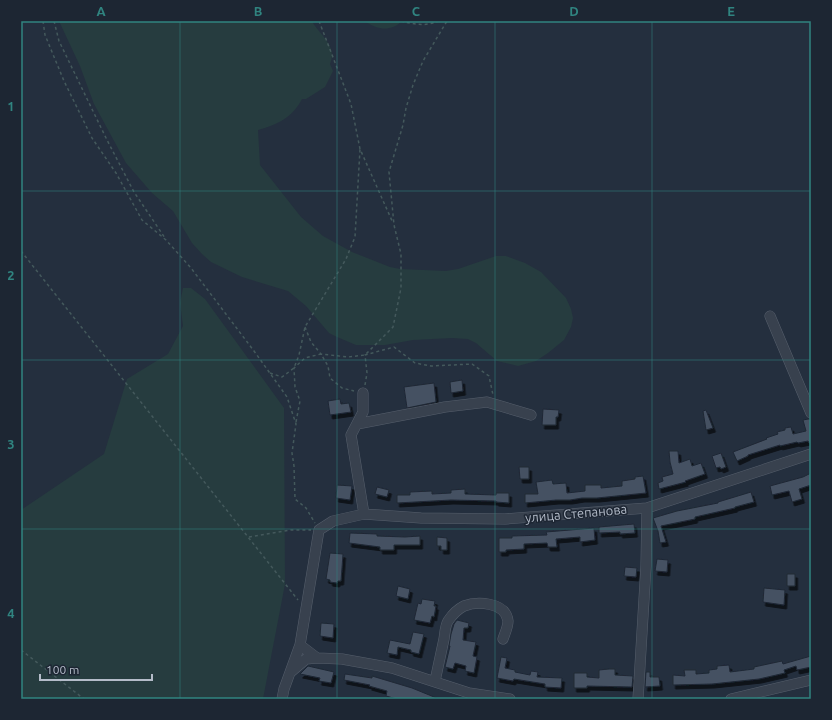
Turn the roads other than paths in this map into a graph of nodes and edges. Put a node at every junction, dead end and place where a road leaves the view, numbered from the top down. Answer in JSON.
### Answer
{"nodes":[{"id":1,"x":770,"y":316,"type":"dead end"},
{"id":2,"x":363,"y":393,"type":"road end"},
{"id":3,"x":811,"y":413,"type":"edge"},
{"id":4,"x":532,"y":415,"type":"dead end"},
{"id":5,"x":357,"y":424,"type":"junction"},
{"id":6,"x":811,"y":454,"type":"edge"},
{"id":7,"x":647,"y":508,"type":"junction"},
{"id":8,"x":364,"y":514,"type":"junction"},
{"id":9,"x":502,"y":639,"type":"dead end"},
{"id":10,"x":300,"y":645,"type":"junction"},
{"id":11,"x":317,"y":658,"type":"junction"},
{"id":12,"x":290,"y":672,"type":"junction"},
{"id":13,"x":811,"y":680,"type":"edge"},
{"id":14,"x":435,"y":681,"type":"junction"},
{"id":15,"x":469,"y":696,"type":"edge"},
{"id":16,"x":282,"y":699,"type":"edge"},
{"id":17,"x":510,"y":699,"type":"edge"},
{"id":18,"x":638,"y":699,"type":"edge"},
{"id":19,"x":732,"y":699,"type":"edge"}],
"edges":[{"from":1,"to":3,"type":"street"},
{"from":2,"to":5,"type":"street"},
{"from":4,"to":5,"type":"street"},
{"from":5,"to":8,"type":"street"},
{"from":6,"to":7,"type":"street","name":"улица Степанова"},
{"from":7,"to":8,"type":"street","name":"улица Степанова"},
{"from":7,"to":18,"type":"street"},
{"from":8,"to":10,"type":"street","name":"улица Степанова"},
{"from":9,"to":14,"type":"street"},
{"from":10,"to":11,"type":"street"},
{"from":10,"to":12,"type":"street"},
{"from":11,"to":12,"type":"street"},
{"from":11,"to":14,"type":"street"},
{"from":12,"to":16,"type":"street"},
{"from":13,"to":19,"type":"street"},
{"from":14,"to":15,"type":"street"},
{"from":15,"to":17,"type":"street"}]}
